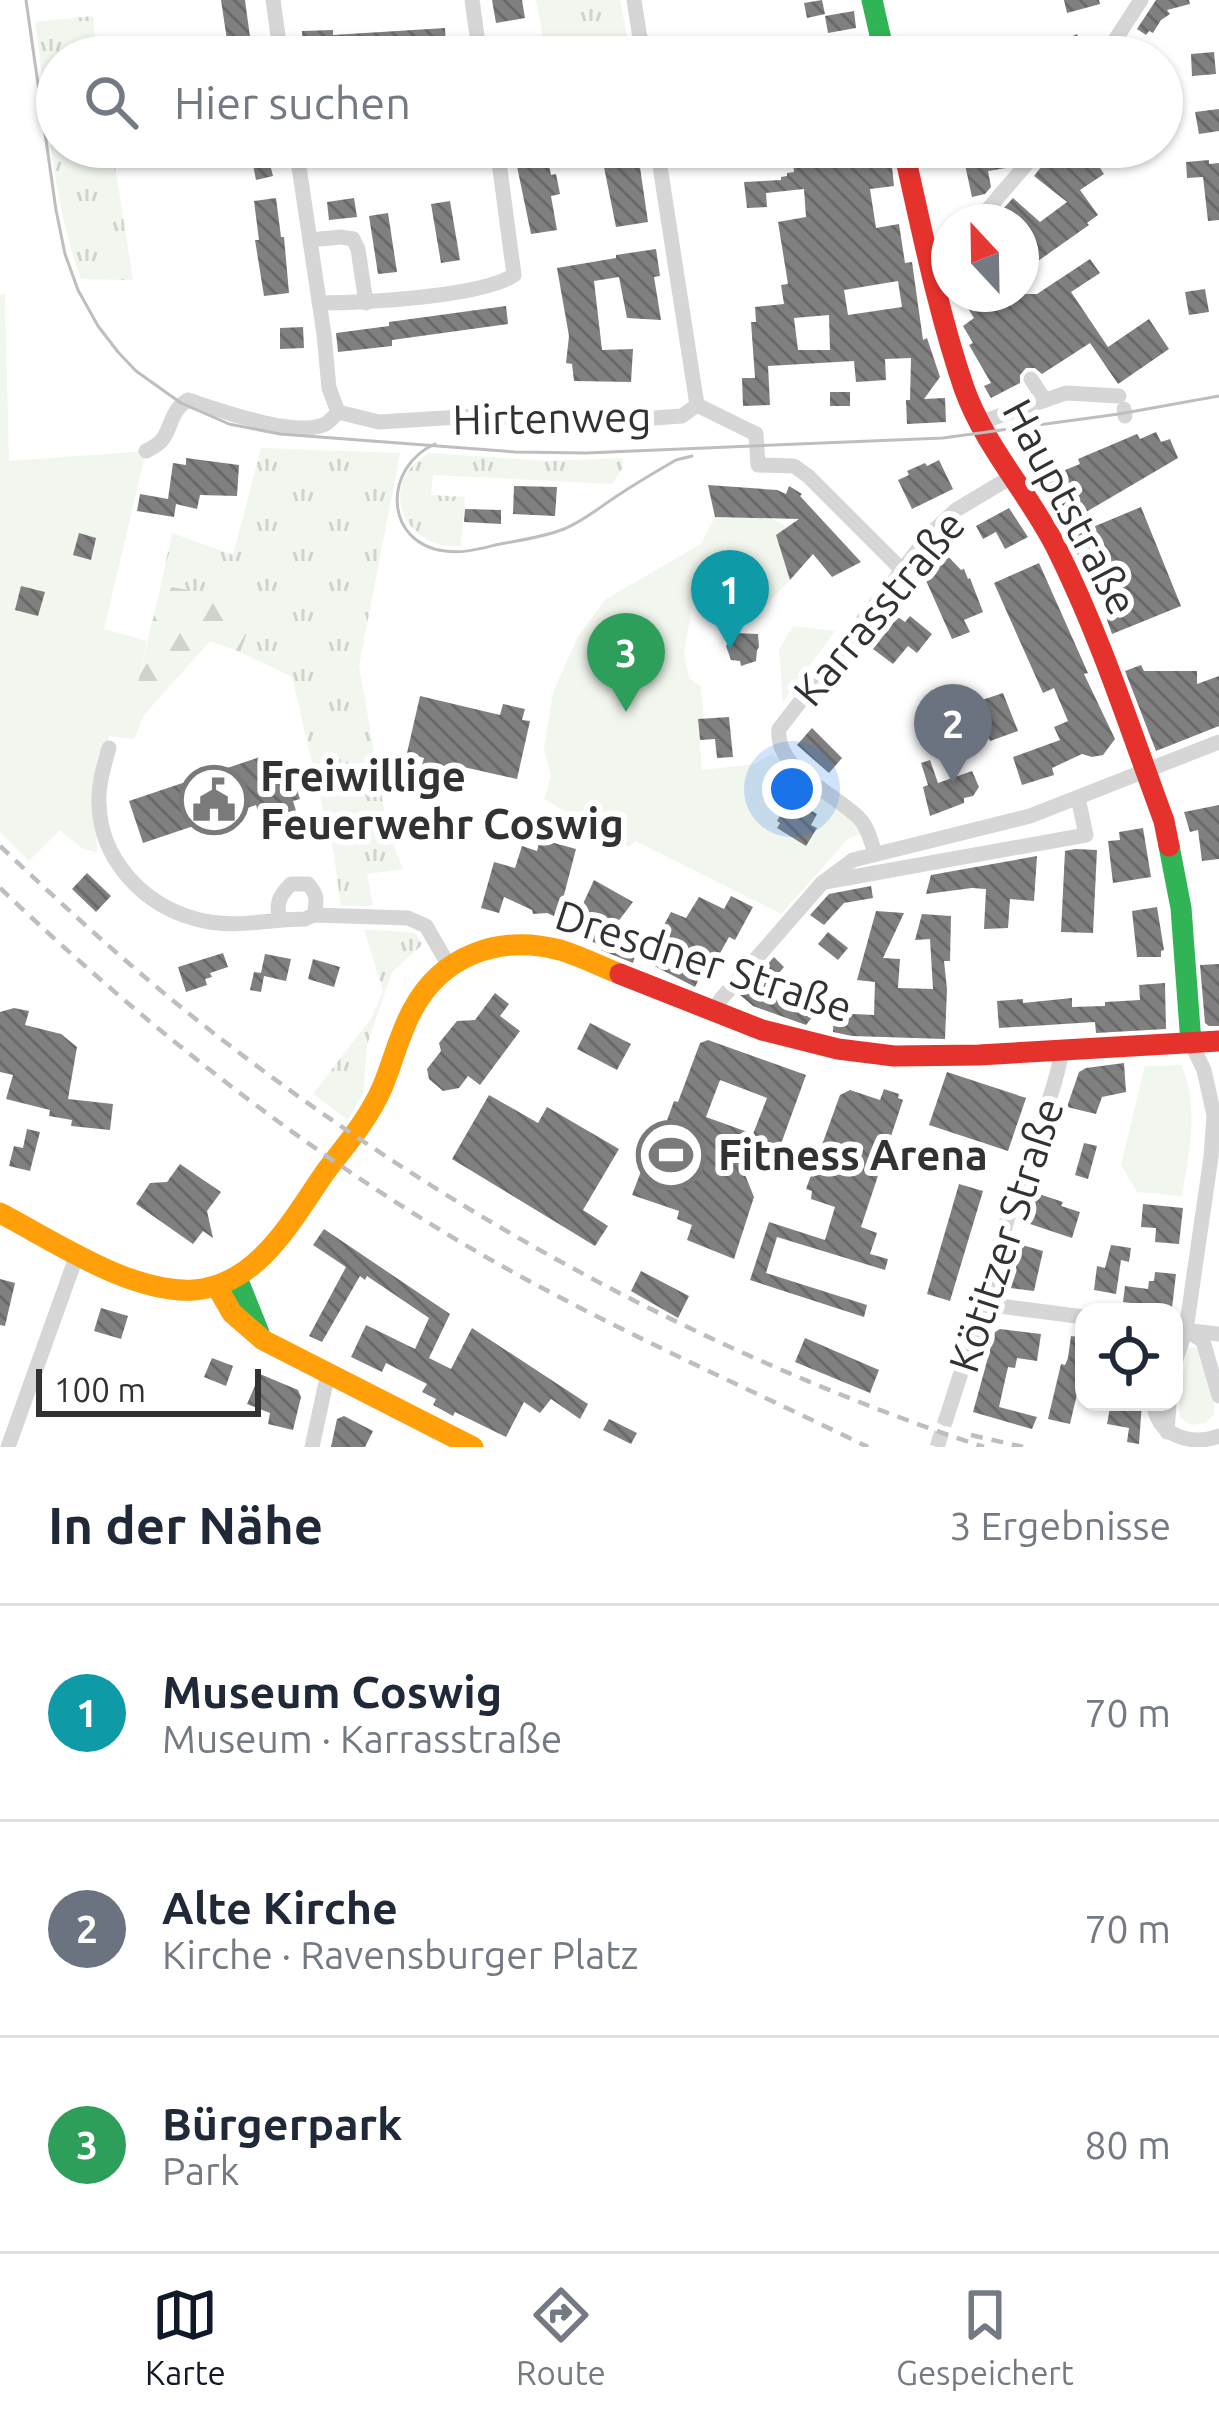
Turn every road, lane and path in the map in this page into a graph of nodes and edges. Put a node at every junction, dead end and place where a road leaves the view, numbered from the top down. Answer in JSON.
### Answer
{"nodes":[{"id":1,"x":273,"y":0,"type":"edge"},
{"id":2,"x":472,"y":0,"type":"edge"},
{"id":3,"x":634,"y":0,"type":"edge"},
{"id":4,"x":872,"y":0,"type":"edge"},
{"id":5,"x":1141,"y":0,"type":"edge"},
{"id":6,"x":278,"y":36,"type":"edge"},
{"id":7,"x":477,"y":36,"type":"edge"},
{"id":8,"x":640,"y":36,"type":"edge"},
{"id":9,"x":880,"y":36,"type":"edge"},
{"id":10,"x":1118,"y":36,"type":"edge"},
{"id":11,"x":299,"y":168,"type":"edge"},
{"id":12,"x":499,"y":168,"type":"edge"},
{"id":13,"x":660,"y":168,"type":"edge"},
{"id":14,"x":908,"y":168,"type":"edge"},
{"id":15,"x":1023,"y":168,"type":"edge"},
{"id":16,"x":992,"y":204,"type":"edge"},
{"id":17,"x":310,"y":240,"type":"junction"},
{"id":18,"x":931,"y":254,"type":"edge"},
{"id":19,"x":928,"y":256,"type":"junction"},
{"id":20,"x":320,"y":303,"type":"junction"},
{"id":21,"x":366,"y":303,"type":"junction"},
{"id":22,"x":1031,"y":379,"type":"dead end"},
{"id":23,"x":1044,"y":399,"type":"junction"},
{"id":24,"x":697,"y":405,"type":"junction"},
{"id":25,"x":1123,"y":407,"type":"dead end"},
{"id":26,"x":338,"y":412,"type":"junction"},
{"id":27,"x":979,"y":423,"type":"junction"},
{"id":28,"x":146,"y":451,"type":"dead end"},
{"id":29,"x":1011,"y":477,"type":"junction"},
{"id":30,"x":901,"y":569,"type":"junction"},
{"id":31,"x":1219,"y":742,"type":"edge"},
{"id":32,"x":109,"y":748,"type":"dead end"},
{"id":33,"x":1147,"y":772,"type":"junction"},
{"id":34,"x":1078,"y":799,"type":"junction"},
{"id":35,"x":875,"y":853,"type":"junction"},
{"id":36,"x":822,"y":883,"type":"junction"},
{"id":37,"x":314,"y":915,"type":"junction"},
{"id":38,"x":281,"y":920,"type":"junction"},
{"id":39,"x":448,"y":964,"type":"junction"},
{"id":40,"x":714,"y":1012,"type":"junction"},
{"id":41,"x":1219,"y":1041,"type":"edge"},
{"id":42,"x":1191,"y":1043,"type":"junction"},
{"id":43,"x":1062,"y":1051,"type":"junction"},
{"id":44,"x":0,"y":1213,"type":"edge"},
{"id":45,"x":78,"y":1252,"type":"junction"},
{"id":46,"x":227,"y":1282,"type":"junction"},
{"id":47,"x":984,"y":1304,"type":"junction"},
{"id":48,"x":1183,"y":1306,"type":"edge"},
{"id":49,"x":1075,"y":1316,"type":"edge"},
{"id":50,"x":1183,"y":1333,"type":"edge"},
{"id":51,"x":1219,"y":1334,"type":"edge"},
{"id":52,"x":1183,"y":1335,"type":"edge"},
{"id":53,"x":328,"y":1373,"type":"junction"},
{"id":54,"x":1219,"y":1396,"type":"edge"},
{"id":55,"x":1154,"y":1411,"type":"edge"},
{"id":56,"x":1168,"y":1411,"type":"edge"},
{"id":57,"x":946,"y":1419,"type":"tunnel mouth"},
{"id":58,"x":1167,"y":1432,"type":"junction"},
{"id":59,"x":1219,"y":1436,"type":"edge"},
{"id":60,"x":8,"y":1447,"type":"edge"},
{"id":61,"x":312,"y":1447,"type":"edge"},
{"id":62,"x":473,"y":1447,"type":"edge"}],
"edges":[{"from":1,"to":6,"type":"street"},
{"from":2,"to":7,"type":"street"},
{"from":3,"to":8,"type":"street"},
{"from":4,"to":9,"type":"main road"},
{"from":5,"to":10,"type":"street"},
{"from":11,"to":17,"type":"street"},
{"from":12,"to":21,"type":"street"},
{"from":13,"to":24,"type":"street"},
{"from":14,"to":19,"type":"main road","name":"Hauptstraße"},
{"from":15,"to":16,"type":"street"},
{"from":17,"to":20,"type":"street"},
{"from":17,"to":21,"type":"street"},
{"from":18,"to":19,"type":"street"},
{"from":19,"to":27,"type":"main road","name":"Hauptstraße"},
{"from":20,"to":21,"type":"street"},
{"from":20,"to":26,"type":"street"},
{"from":22,"to":23,"type":"street"},
{"from":23,"to":25,"type":"street"},
{"from":23,"to":27,"type":"street"},
{"from":24,"to":26,"type":"street","name":"Hirtenweg"},
{"from":24,"to":30,"type":"street","name":"Hirtenweg"},
{"from":26,"to":28,"type":"street","name":"Hirtenweg"},
{"from":27,"to":29,"type":"main road","name":"Hauptstraße"},
{"from":29,"to":30,"type":"street","name":"Karrasstraße"},
{"from":29,"to":33,"type":"main road","name":"Hauptstraße"},
{"from":30,"to":35,"type":"street","name":"Karrasstraße"},
{"from":31,"to":33,"type":"street"},
{"from":32,"to":38,"type":"street"},
{"from":33,"to":34,"type":"street"},
{"from":33,"to":42,"type":"main road","name":"Hauptstraße"},
{"from":34,"to":35,"type":"street"},
{"from":34,"to":36,"type":"street"},
{"from":35,"to":36,"type":"street"},
{"from":36,"to":40,"type":"street"},
{"from":37,"to":38,"type":"street"},
{"from":37,"to":38,"type":"street"},
{"from":37,"to":39,"type":"street"},
{"from":39,"to":40,"type":"main road","name":"Dresdner Straße"},
{"from":39,"to":46,"type":"main road"},
{"from":40,"to":43,"type":"main road","name":"Dresdner Straße"},
{"from":41,"to":42,"type":"main road","name":"Dresdner Straße"},
{"from":42,"to":43,"type":"main road","name":"Dresdner Straße"},
{"from":42,"to":48,"type":"street"},
{"from":43,"to":47,"type":"street","name":"Kötitzer Straße"},
{"from":44,"to":45,"type":"main road"},
{"from":45,"to":46,"type":"main road"},
{"from":45,"to":60,"type":"street"},
{"from":46,"to":53,"type":"main road"},
{"from":47,"to":49,"type":"street"},
{"from":47,"to":57,"type":"street","name":"Kötitzer Straße"},
{"from":50,"to":51,"type":"street"},
{"from":52,"to":54,"type":"street"},
{"from":53,"to":61,"type":"street"},
{"from":53,"to":62,"type":"main road"},
{"from":55,"to":58,"type":"street"},
{"from":56,"to":58,"type":"street"},
{"from":58,"to":59,"type":"street"}]}
